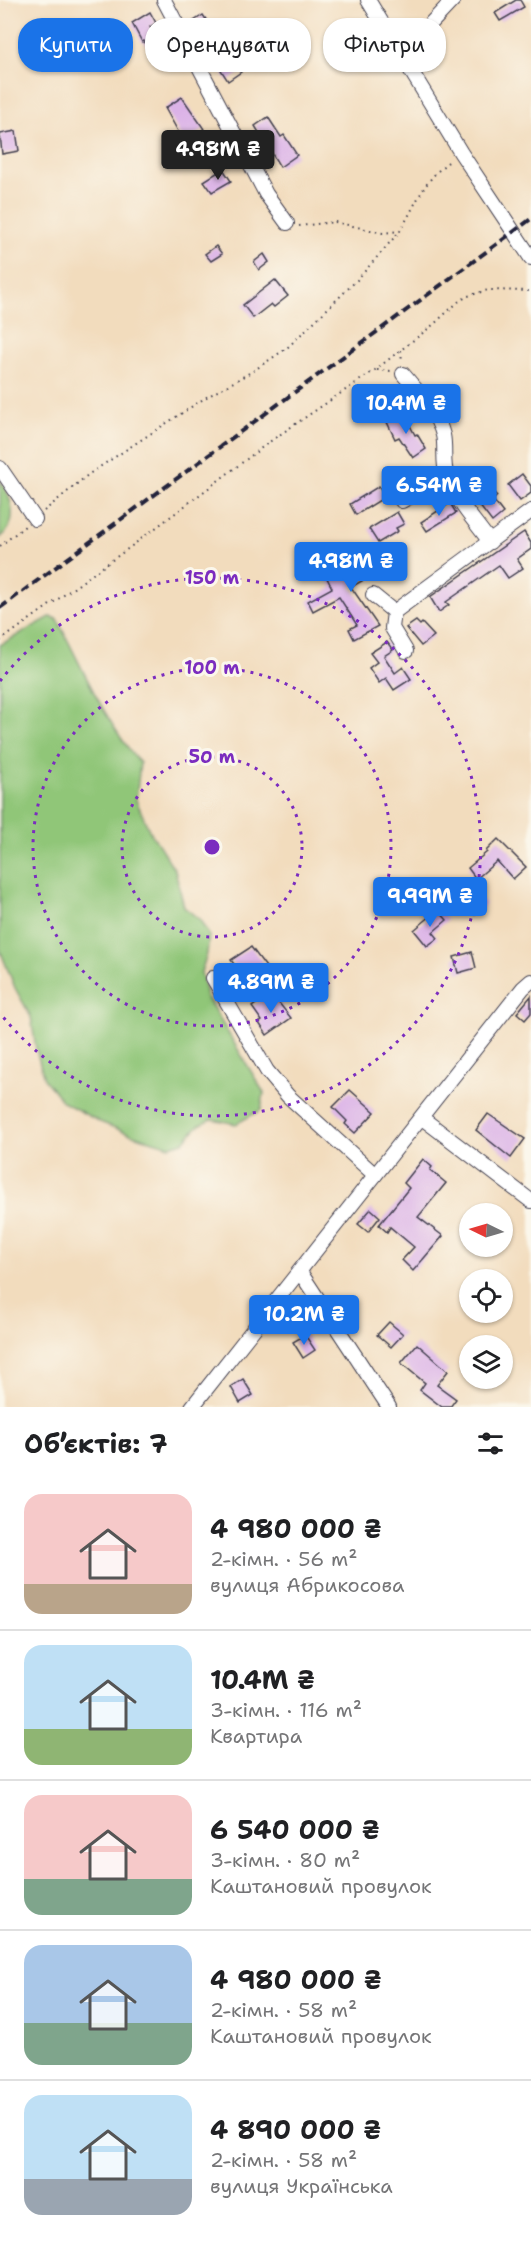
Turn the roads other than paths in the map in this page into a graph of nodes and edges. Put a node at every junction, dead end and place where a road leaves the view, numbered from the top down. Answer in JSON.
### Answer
{"nodes":[{"id":1,"x":164,"y":0,"type":"edge"},
{"id":2,"x":368,"y":0,"type":"edge"},
{"id":3,"x":453,"y":0,"type":"edge"},
{"id":4,"x":379,"y":18,"type":"edge"},
{"id":5,"x":436,"y":18,"type":"edge"},
{"id":6,"x":411,"y":72,"type":"edge"},
{"id":7,"x":287,"y":223,"type":"road end"},
{"id":8,"x":531,"y":258,"type":"edge"},
{"id":9,"x":403,"y":374,"type":"dead end"},
{"id":10,"x":0,"y":468,"type":"edge"},
{"id":11,"x":447,"y":476,"type":"junction"},
{"id":12,"x":402,"y":501,"type":"dead end"},
{"id":13,"x":531,"y":512,"type":"edge"},
{"id":14,"x":35,"y":519,"type":"road end"},
{"id":15,"x":490,"y":542,"type":"junction"},
{"id":16,"x":373,"y":594,"type":"dead end"},
{"id":17,"x":394,"y":612,"type":"junction"},
{"id":18,"x":406,"y":651,"type":"dead end"},
{"id":19,"x":213,"y":978,"type":"dead end"},
{"id":20,"x":531,"y":981,"type":"edge"},
{"id":21,"x":422,"y":1118,"type":"junction"},
{"id":22,"x":375,"y":1175,"type":"junction"},
{"id":23,"x":531,"y":1201,"type":"edge"},
{"id":24,"x":300,"y":1272,"type":"junction"},
{"id":25,"x":192,"y":1407,"type":"edge"},
{"id":26,"x":389,"y":1407,"type":"edge"}],
"edges":[{"from":1,"to":7,"type":"street"},
{"from":2,"to":4,"type":"street"},
{"from":3,"to":5,"type":"street"},
{"from":6,"to":8,"type":"street"},
{"from":9,"to":11,"type":"street"},
{"from":10,"to":14,"type":"street"},
{"from":11,"to":12,"type":"street"},
{"from":11,"to":15,"type":"street"},
{"from":13,"to":15,"type":"street"},
{"from":15,"to":17,"type":"street"},
{"from":16,"to":17,"type":"street"},
{"from":17,"to":18,"type":"street"},
{"from":19,"to":22,"type":"street"},
{"from":20,"to":21,"type":"street"},
{"from":21,"to":22,"type":"street"},
{"from":21,"to":23,"type":"street"},
{"from":22,"to":24,"type":"street"},
{"from":24,"to":25,"type":"street"},
{"from":24,"to":26,"type":"street"}]}
